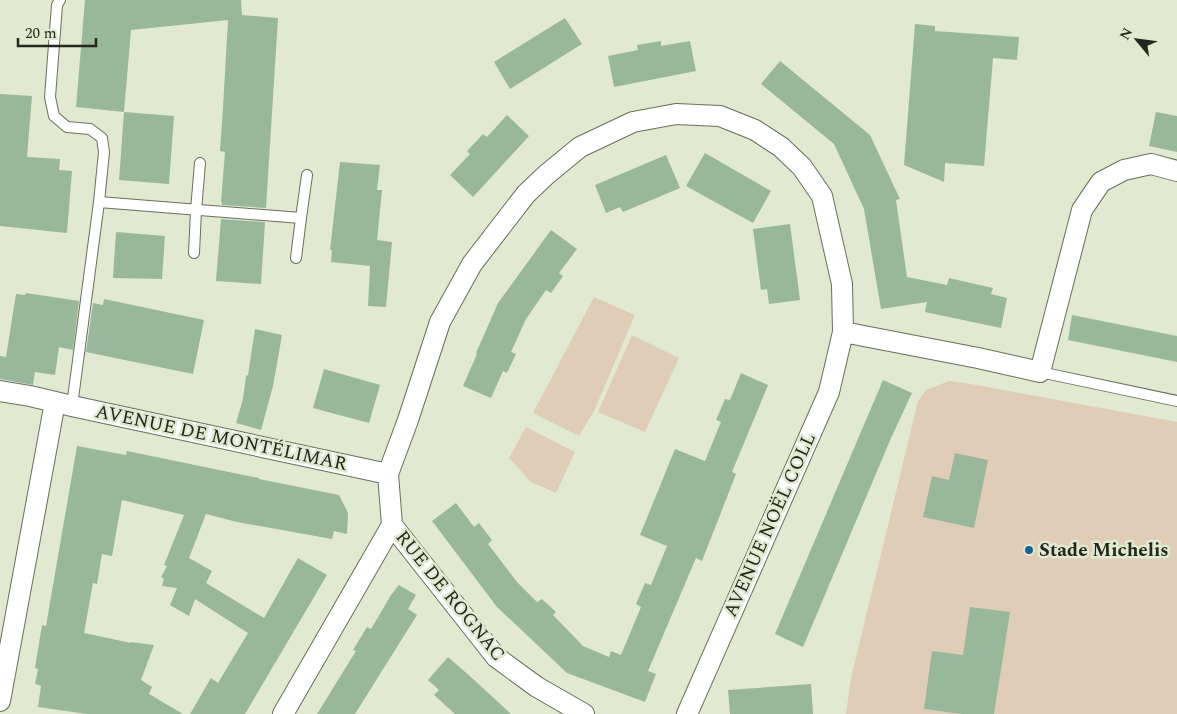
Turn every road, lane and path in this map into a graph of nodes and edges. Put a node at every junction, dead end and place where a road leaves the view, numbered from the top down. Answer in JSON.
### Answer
{"nodes":[{"id":1,"x":60,"y":0,"type":"edge"},
{"id":2,"x":200,"y":163,"type":"dead end"},
{"id":3,"x":1177,"y":171,"type":"edge"},
{"id":4,"x":307,"y":175,"type":"dead end"},
{"id":5,"x":99,"y":202,"type":"junction"},
{"id":6,"x":196,"y":210,"type":"junction"},
{"id":7,"x":302,"y":218,"type":"junction"},
{"id":8,"x":194,"y":253,"type":"dead end"},
{"id":9,"x":296,"y":258,"type":"dead end"},
{"id":10,"x":843,"y":332,"type":"junction"},
{"id":11,"x":1040,"y":372,"type":"junction"},
{"id":12,"x":0,"y":391,"type":"edge"},
{"id":13,"x":1177,"y":401,"type":"edge"},
{"id":14,"x":63,"y":404,"type":"junction"},
{"id":15,"x":388,"y":474,"type":"junction"},
{"id":16,"x":392,"y":525,"type":"junction"},
{"id":17,"x":0,"y":700,"type":"edge"},
{"id":18,"x":283,"y":714,"type":"edge"},
{"id":19,"x":584,"y":714,"type":"edge"},
{"id":20,"x":687,"y":714,"type":"edge"}],
"edges":[{"from":1,"to":5,"type":"lane"},
{"from":2,"to":6,"type":"lane"},
{"from":3,"to":11,"type":"street"},
{"from":4,"to":7,"type":"lane"},
{"from":5,"to":6,"type":"lane"},
{"from":5,"to":14,"type":"lane"},
{"from":6,"to":7,"type":"lane"},
{"from":6,"to":8,"type":"lane"},
{"from":7,"to":9,"type":"lane"},
{"from":10,"to":11,"type":"street"},
{"from":10,"to":15,"type":"street","name":"AVENUE NOËL COLL"},
{"from":10,"to":20,"type":"street","name":"AVENUE NOËL COLL"},
{"from":11,"to":13,"type":"lane"},
{"from":12,"to":14,"type":"street","name":"AVENUE DE MONTÉLIMAR"},
{"from":14,"to":15,"type":"street","name":"AVENUE DE MONTÉLIMAR"},
{"from":14,"to":17,"type":"street"},
{"from":15,"to":16,"type":"street"},
{"from":16,"to":18,"type":"street"},
{"from":16,"to":19,"type":"street","name":"RUE DE ROGNAC"}]}
